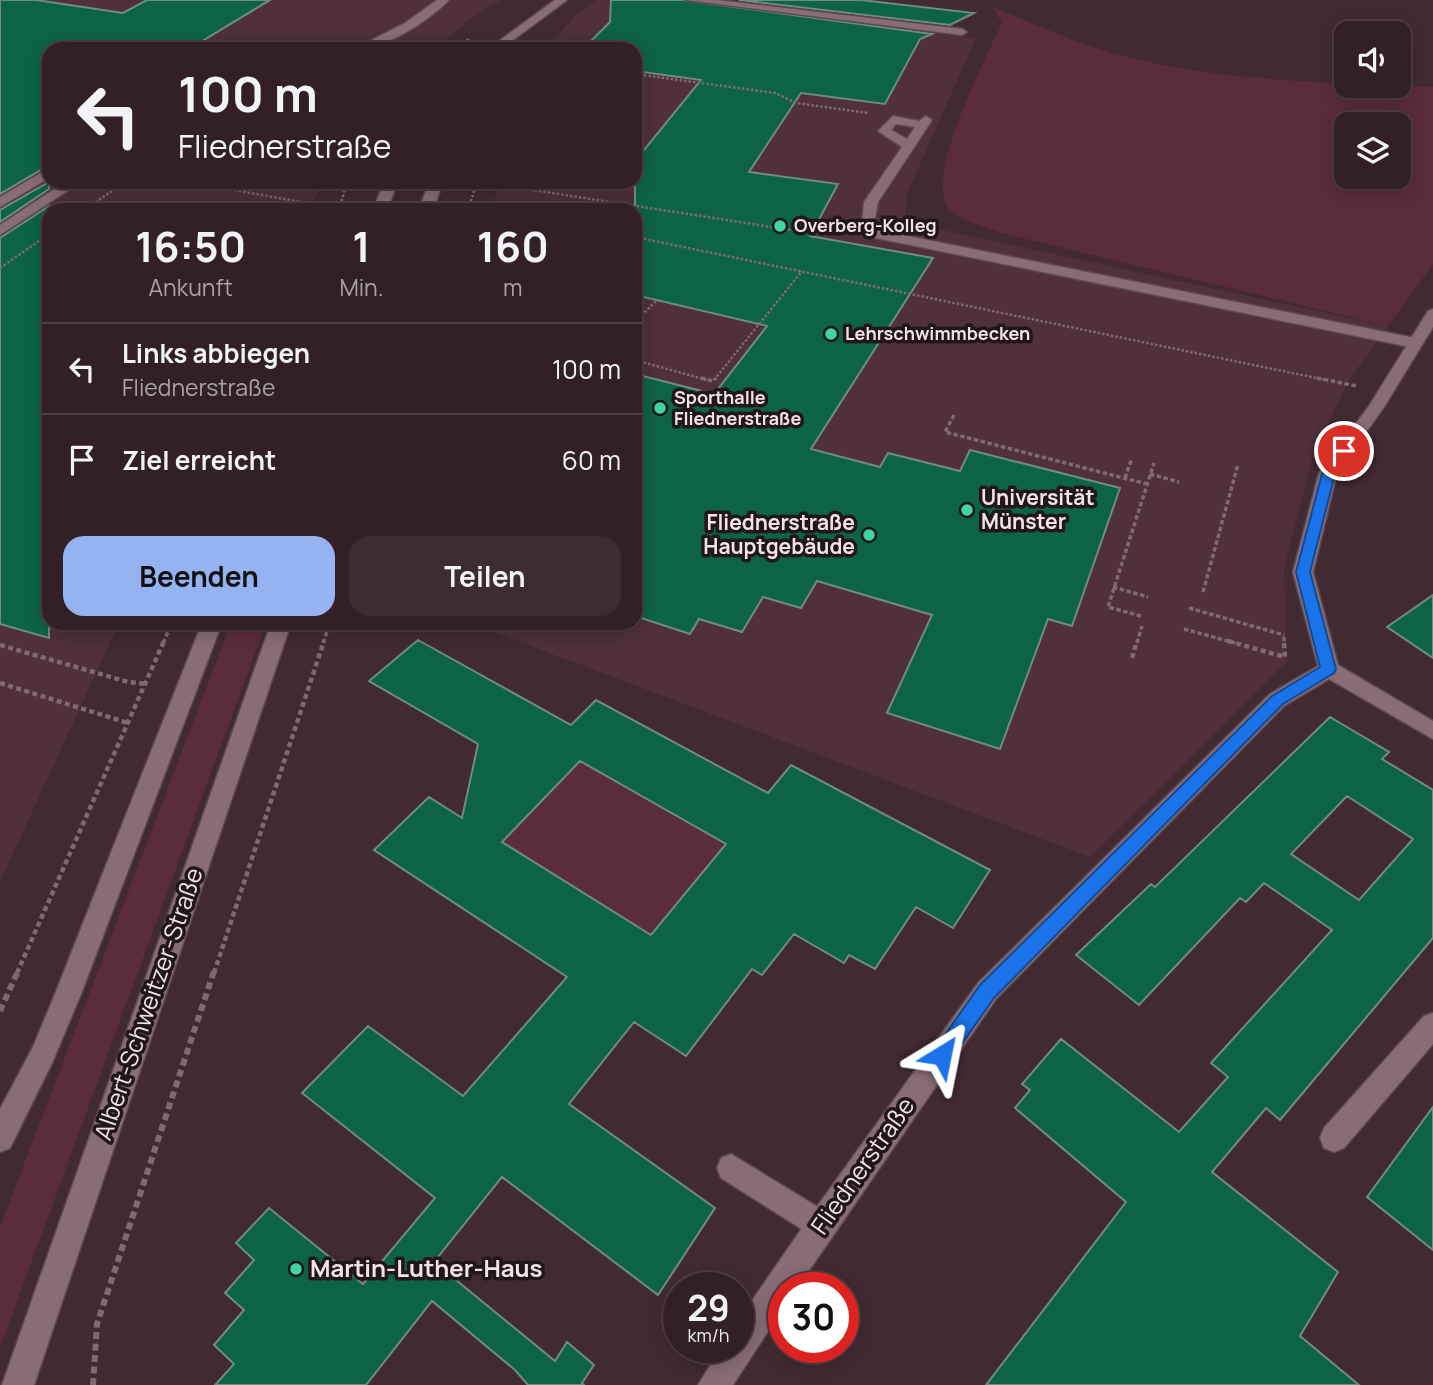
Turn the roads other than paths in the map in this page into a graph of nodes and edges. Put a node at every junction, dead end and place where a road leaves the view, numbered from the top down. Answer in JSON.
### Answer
{"nodes":[{"id":1,"x":444,"y":0,"type":"edge"},
{"id":2,"x":562,"y":0,"type":"edge"},
{"id":3,"x":691,"y":0,"type":"edge"},
{"id":4,"x":962,"y":32,"type":"dead end"},
{"id":5,"x":517,"y":35,"type":"junction"},
{"id":6,"x":374,"y":42,"type":"edge"},
{"id":7,"x":506,"y":42,"type":"edge"},
{"id":8,"x":514,"y":42,"type":"edge"},
{"id":9,"x":909,"y":146,"type":"junction"},
{"id":10,"x":42,"y":176,"type":"edge"},
{"id":11,"x":63,"y":189,"type":"edge"},
{"id":12,"x":0,"y":202,"type":"edge"},
{"id":13,"x":1,"y":228,"type":"edge"},
{"id":14,"x":1433,"y":314,"type":"edge"},
{"id":15,"x":1415,"y":343,"type":"junction"},
{"id":16,"x":209,"y":630,"type":"edge"},
{"id":17,"x":279,"y":630,"type":"edge"},
{"id":18,"x":1329,"y":669,"type":"junction"},
{"id":19,"x":1433,"y":731,"type":"edge"},
{"id":20,"x":1433,"y":1025,"type":"edge"},
{"id":21,"x":0,"y":1138,"type":"edge"},
{"id":22,"x":1334,"y":1138,"type":"dead end"},
{"id":23,"x":731,"y":1168,"type":"dead end"},
{"id":24,"x":821,"y":1225,"type":"junction"},
{"id":25,"x":18,"y":1385,"type":"edge"},
{"id":26,"x":713,"y":1385,"type":"edge"}],
"edges":[{"from":1,"to":6,"type":"street"},
{"from":2,"to":5,"type":"street"},
{"from":3,"to":4,"type":"street"},
{"from":5,"to":7,"type":"street"},
{"from":5,"to":8,"type":"street"},
{"from":9,"to":9,"type":"street"},
{"from":9,"to":15,"type":"street"},
{"from":10,"to":12,"type":"street"},
{"from":11,"to":13,"type":"street"},
{"from":14,"to":15,"type":"street"},
{"from":15,"to":18,"type":"street"},
{"from":16,"to":21,"type":"street"},
{"from":17,"to":25,"type":"street","name":"Albert-Schweitzer-Straße"},
{"from":18,"to":19,"type":"street"},
{"from":18,"to":24,"type":"street","name":"Fliednerstraße"},
{"from":20,"to":22,"type":"street"},
{"from":23,"to":24,"type":"street"},
{"from":24,"to":26,"type":"street","name":"Fliednerstraße"}]}
